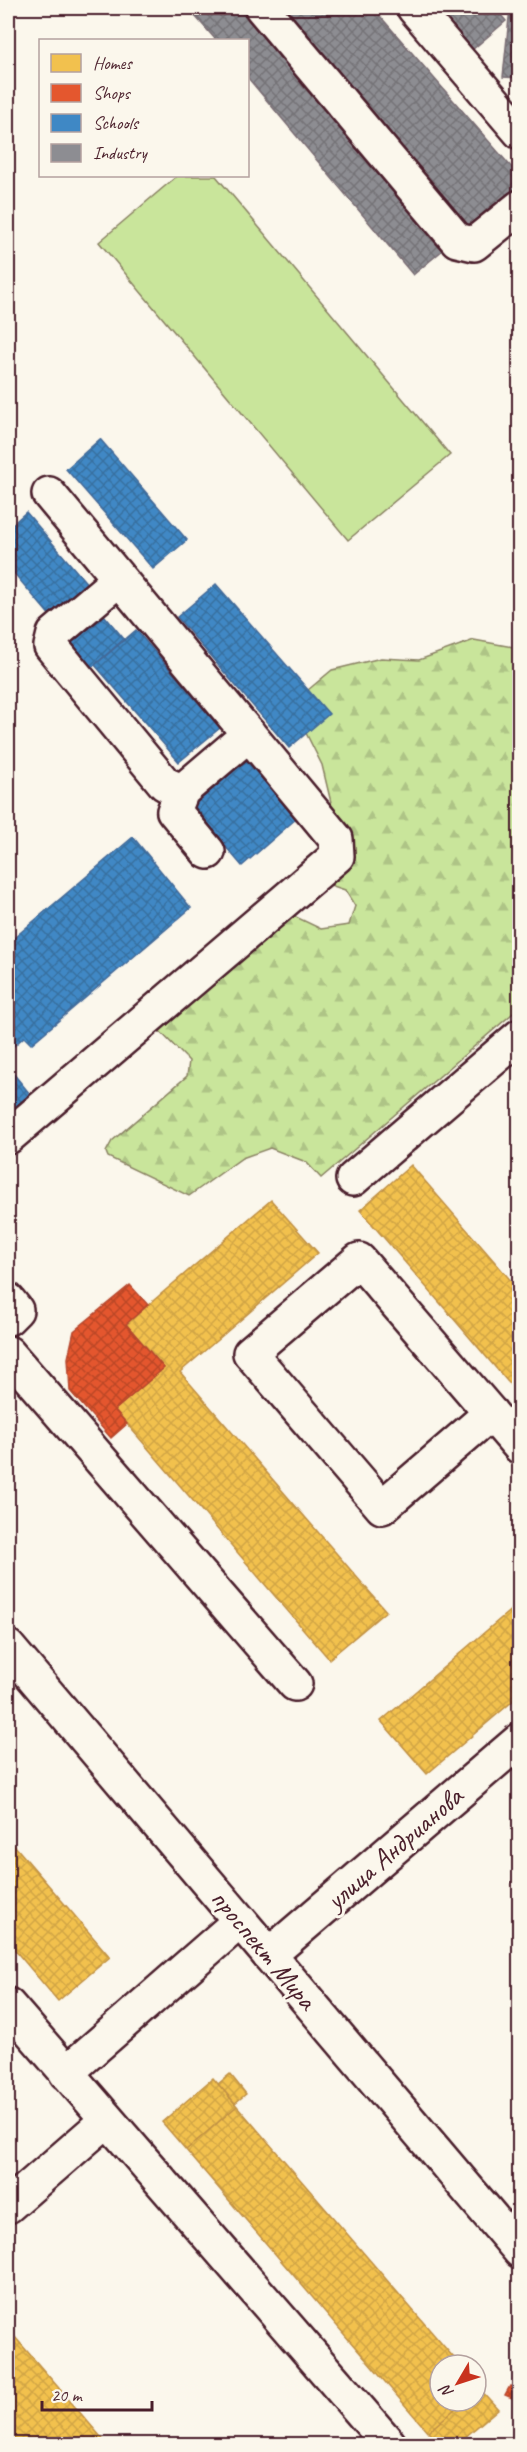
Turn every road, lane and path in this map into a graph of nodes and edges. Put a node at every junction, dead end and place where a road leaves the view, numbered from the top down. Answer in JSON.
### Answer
{"nodes":[{"id":1,"x":262,"y":8,"type":"edge"},
{"id":2,"x":414,"y":8,"type":"edge"},
{"id":3,"x":519,"y":132,"type":"edge"},
{"id":4,"x":519,"y":207,"type":"edge"},
{"id":5,"x":49,"y":494,"type":"dead end"},
{"id":6,"x":119,"y":579,"type":"junction"},
{"id":7,"x":249,"y":734,"type":"junction"},
{"id":8,"x":182,"y":791,"type":"junction"},
{"id":9,"x":208,"y":852,"type":"dead end"},
{"id":10,"x":519,"y":1036,"type":"edge"},
{"id":11,"x":8,"y":1137,"type":"edge"},
{"id":12,"x":353,"y":1179,"type":"dead end"},
{"id":13,"x":8,"y":1300,"type":"edge"},
{"id":14,"x":8,"y":1318,"type":"edge"},
{"id":15,"x":8,"y":1353,"type":"edge"},
{"id":16,"x":491,"y":1413,"type":"junction"},
{"id":17,"x":519,"y":1447,"type":"edge"},
{"id":18,"x":8,"y":1647,"type":"edge"},
{"id":19,"x":295,"y":1684,"type":"dead end"},
{"id":20,"x":519,"y":1740,"type":"edge"},
{"id":21,"x":240,"y":1921,"type":"junction"},
{"id":22,"x":269,"y":1955,"type":"junction"},
{"id":23,"x":8,"y":2006,"type":"edge"},
{"id":24,"x":66,"y":2073,"type":"junction"},
{"id":25,"x":107,"y":2120,"type":"junction"},
{"id":26,"x":8,"y":2206,"type":"edge"},
{"id":27,"x":519,"y":2251,"type":"edge"},
{"id":28,"x":389,"y":2445,"type":"edge"}],
"edges":[{"from":1,"to":4,"type":"main road"},
{"from":2,"to":3,"type":"main road"},
{"from":5,"to":6,"type":"main road"},
{"from":6,"to":7,"type":"main road"},
{"from":6,"to":8,"type":"main road"},
{"from":7,"to":8,"type":"main road"},
{"from":7,"to":11,"type":"main road"},
{"from":8,"to":9,"type":"main road"},
{"from":10,"to":12,"type":"main road"},
{"from":13,"to":14,"type":"main road"},
{"from":15,"to":19,"type":"main road"},
{"from":16,"to":16,"type":"main road"},
{"from":16,"to":17,"type":"main road"},
{"from":18,"to":21,"type":"main road","name":"проспект Мира"},
{"from":20,"to":22,"type":"main road","name":"улица Андрианова"},
{"from":21,"to":22,"type":"main road","name":"проспект Мира"},
{"from":21,"to":24,"type":"main road"},
{"from":22,"to":27,"type":"main road","name":"проспект Мира"},
{"from":23,"to":24,"type":"main road"},
{"from":24,"to":25,"type":"main road"},
{"from":25,"to":26,"type":"main road"},
{"from":25,"to":28,"type":"main road"}]}
